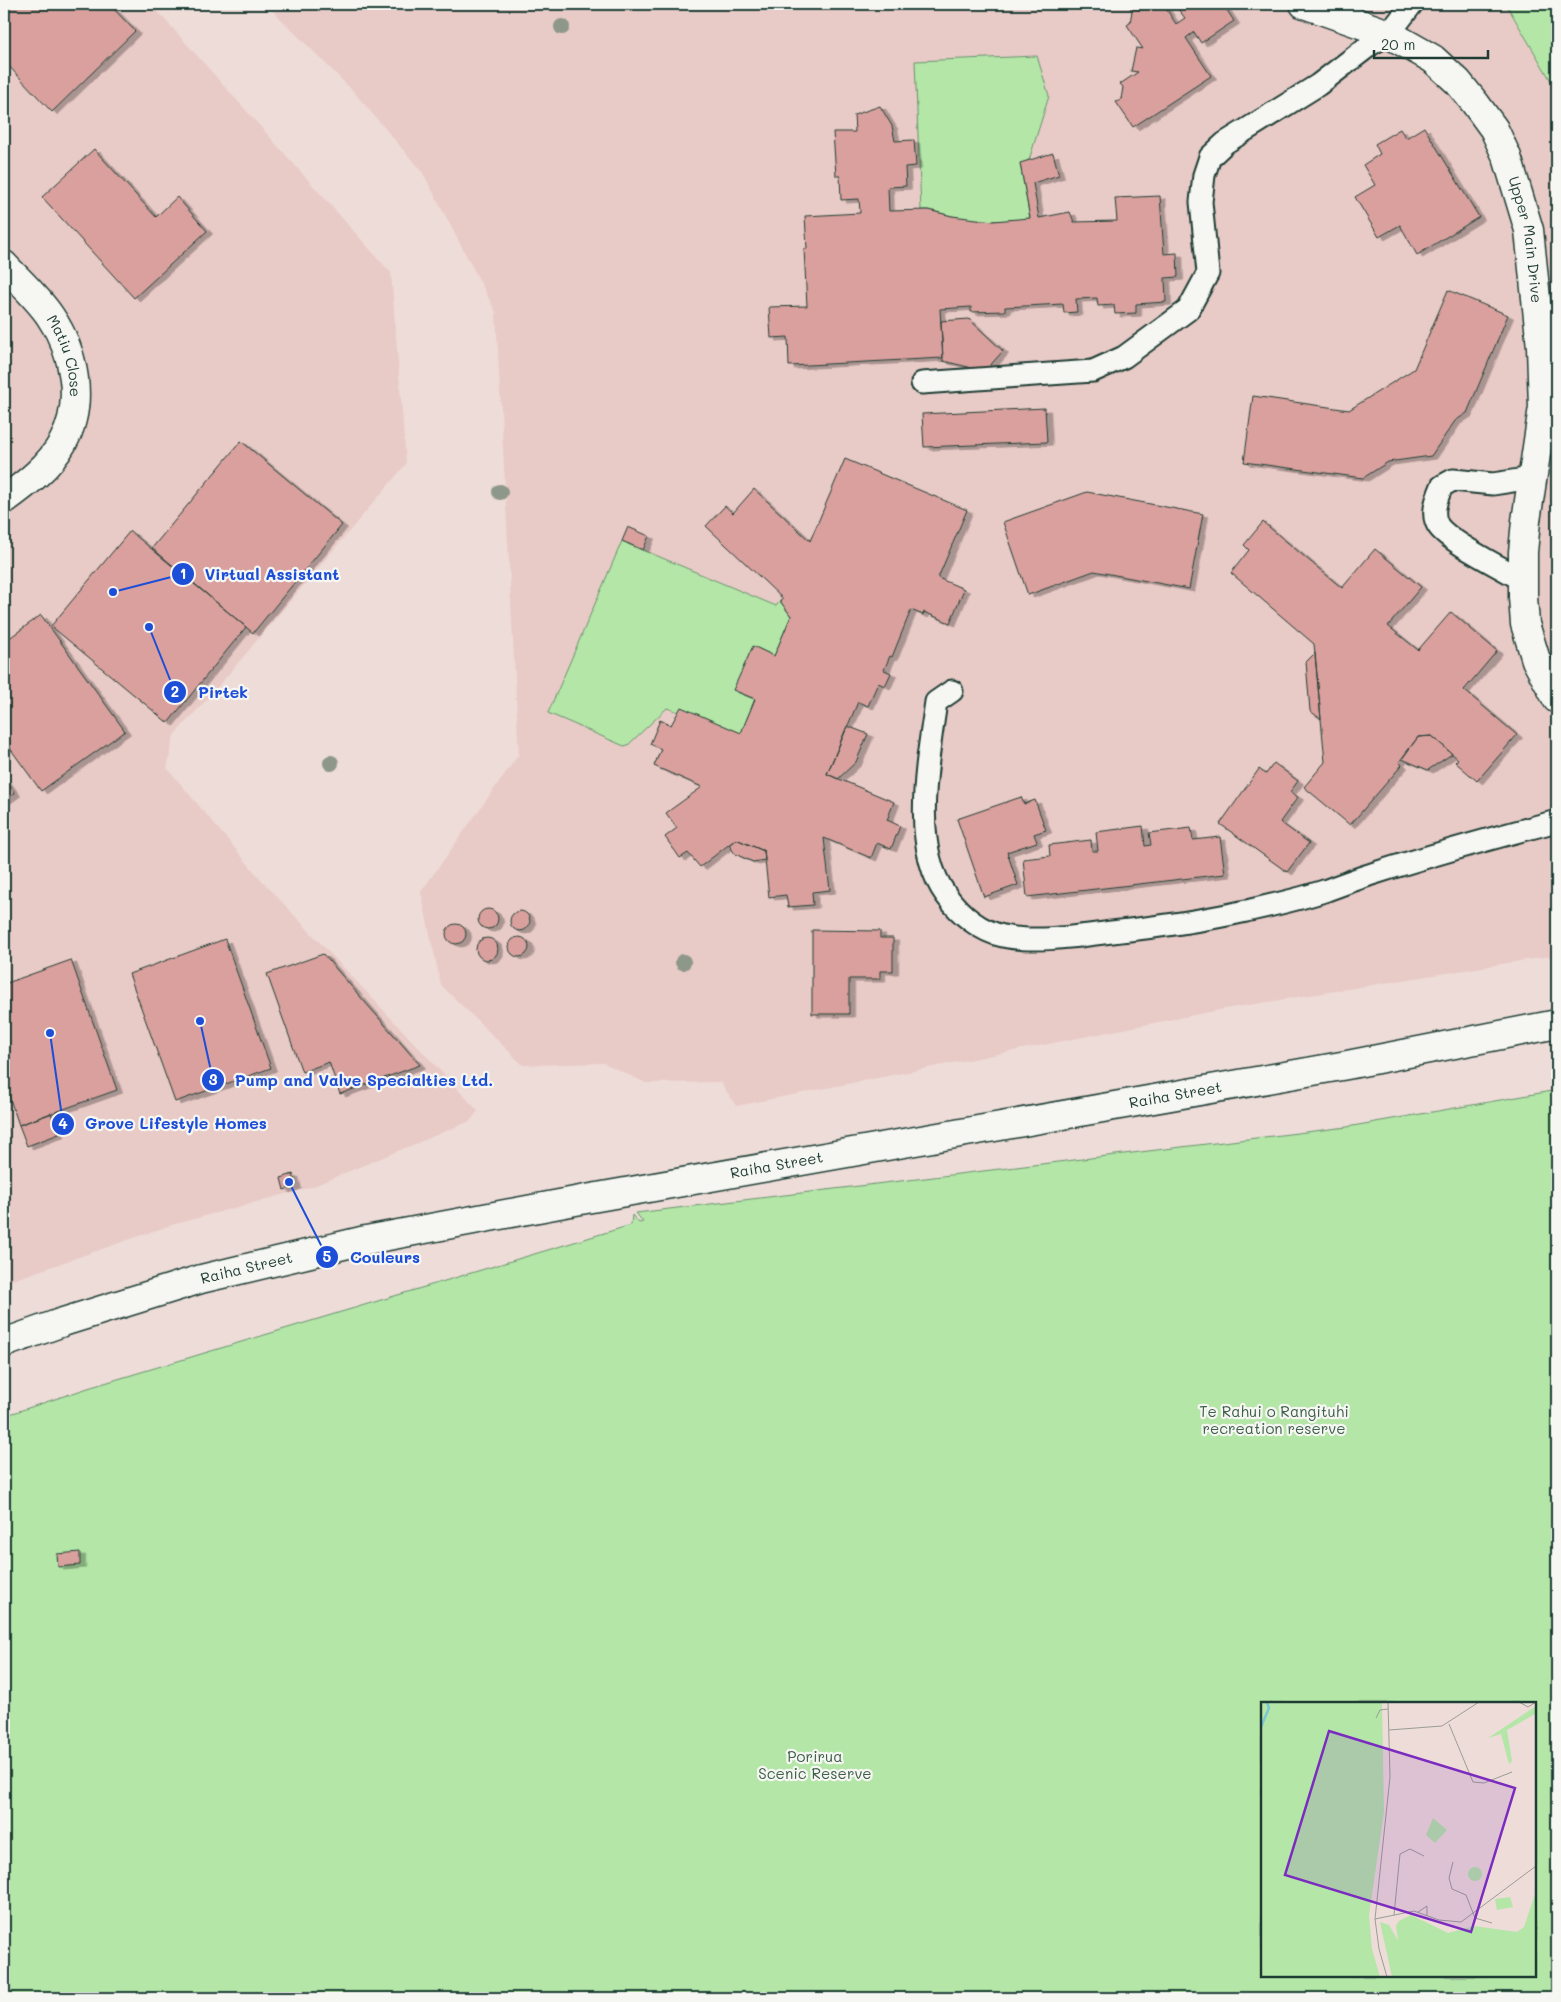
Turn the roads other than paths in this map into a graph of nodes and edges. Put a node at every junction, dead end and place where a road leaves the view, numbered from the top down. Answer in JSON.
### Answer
{"nodes":[{"id":1,"x":1304,"y":4,"type":"edge"},
{"id":2,"x":1412,"y":4,"type":"edge"},
{"id":3,"x":1389,"y":34,"type":"junction"},
{"id":4,"x":4,"y":265,"type":"edge"},
{"id":5,"x":922,"y":383,"type":"dead end"},
{"id":6,"x":1532,"y":478,"type":"junction"},
{"id":7,"x":4,"y":500,"type":"edge"},
{"id":8,"x":1522,"y":580,"type":"junction"},
{"id":9,"x":952,"y":691,"type":"dead end"},
{"id":10,"x":1557,"y":699,"type":"edge"},
{"id":11,"x":1557,"y":821,"type":"edge"},
{"id":12,"x":1557,"y":1024,"type":"edge"},
{"id":13,"x":4,"y":1343,"type":"edge"}],
"edges":[{"from":1,"to":3,"type":"main road","name":"Upper Main Drive"},
{"from":2,"to":3,"type":"lane"},
{"from":3,"to":5,"type":"lane"},
{"from":3,"to":6,"type":"main road","name":"Upper Main Drive"},
{"from":4,"to":7,"type":"main road","name":"Matiu Close"},
{"from":6,"to":8,"type":"main road","name":"Upper Main Drive"},
{"from":6,"to":8,"type":"lane"},
{"from":8,"to":10,"type":"main road","name":"Upper Main Drive"},
{"from":9,"to":11,"type":"lane"},
{"from":12,"to":13,"type":"main road","name":"Raiha Street"}]}
